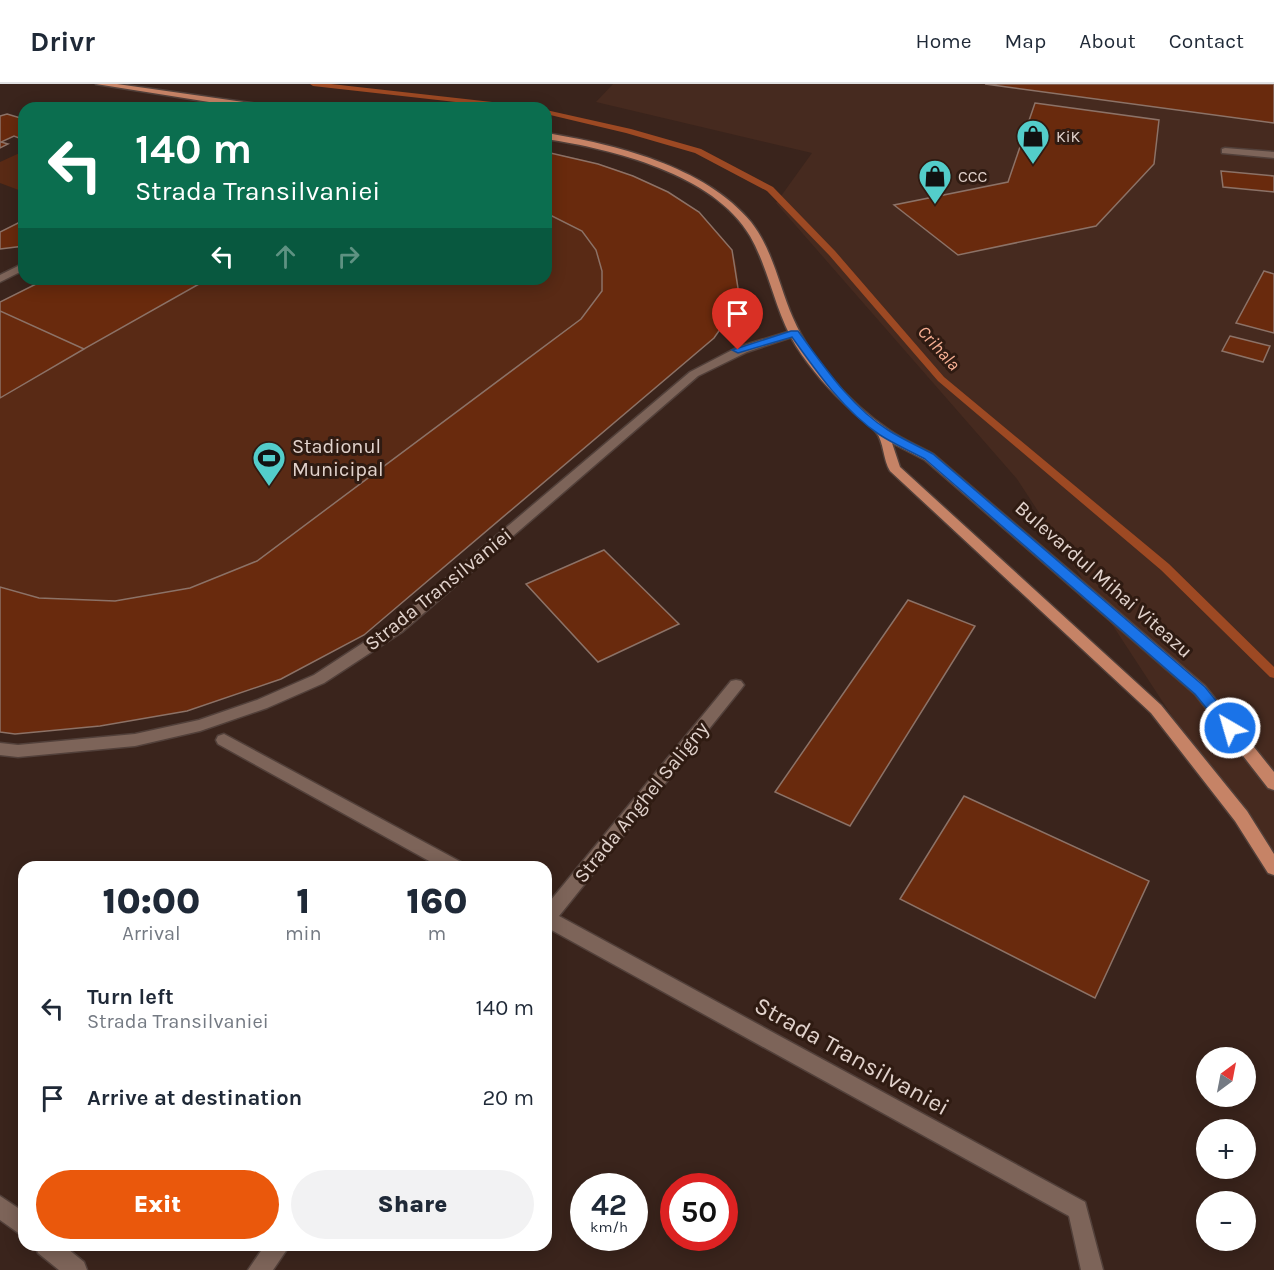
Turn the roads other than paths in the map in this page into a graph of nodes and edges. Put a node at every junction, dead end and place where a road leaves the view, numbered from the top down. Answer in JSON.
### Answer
{"nodes":[{"id":1,"x":100,"y":84,"type":"edge"},
{"id":2,"x":224,"y":102,"type":"edge"},
{"id":3,"x":552,"y":137,"type":"edge"},
{"id":4,"x":1225,"y":151,"type":"dead end"},
{"id":5,"x":1274,"y":155,"type":"edge"},
{"id":6,"x":18,"y":270,"type":"edge"},
{"id":7,"x":0,"y":279,"type":"edge"},
{"id":8,"x":794,"y":333,"type":"junction"},
{"id":9,"x":883,"y":432,"type":"junction"},
{"id":10,"x":736,"y":685,"type":"dead end"},
{"id":11,"x":224,"y":740,"type":"dead end"},
{"id":12,"x":0,"y":749,"type":"edge"},
{"id":13,"x":1274,"y":784,"type":"edge"},
{"id":14,"x":444,"y":861,"type":"edge"},
{"id":15,"x":1274,"y":868,"type":"edge"},
{"id":16,"x":552,"y":911,"type":"edge"},
{"id":17,"x":552,"y":921,"type":"edge"},
{"id":18,"x":0,"y":1206,"type":"edge"},
{"id":19,"x":18,"y":1221,"type":"edge"},
{"id":20,"x":53,"y":1251,"type":"edge"},
{"id":21,"x":274,"y":1251,"type":"edge"},
{"id":22,"x":76,"y":1270,"type":"edge"},
{"id":23,"x":259,"y":1270,"type":"edge"},
{"id":24,"x":1092,"y":1270,"type":"edge"}],
"edges":[{"from":1,"to":2,"type":"main road"},
{"from":3,"to":8,"type":"main road","name":"Bulevardul Mihai Viteazu"},
{"from":4,"to":5,"type":"street"},
{"from":6,"to":7,"type":"street"},
{"from":8,"to":9,"type":"main road","name":"Bulevardul Mihai Viteazu"},
{"from":8,"to":12,"type":"street","name":"Strada Transilvaniei"},
{"from":9,"to":13,"type":"main road","name":"Bulevardul Mihai Viteazu"},
{"from":9,"to":15,"type":"main road"},
{"from":10,"to":16,"type":"street","name":"Strada Anghel Saligny"},
{"from":11,"to":14,"type":"street"},
{"from":17,"to":24,"type":"street","name":"Strada Transilvaniei"},
{"from":18,"to":19,"type":"street"},
{"from":20,"to":22,"type":"street"},
{"from":21,"to":23,"type":"street"}]}
